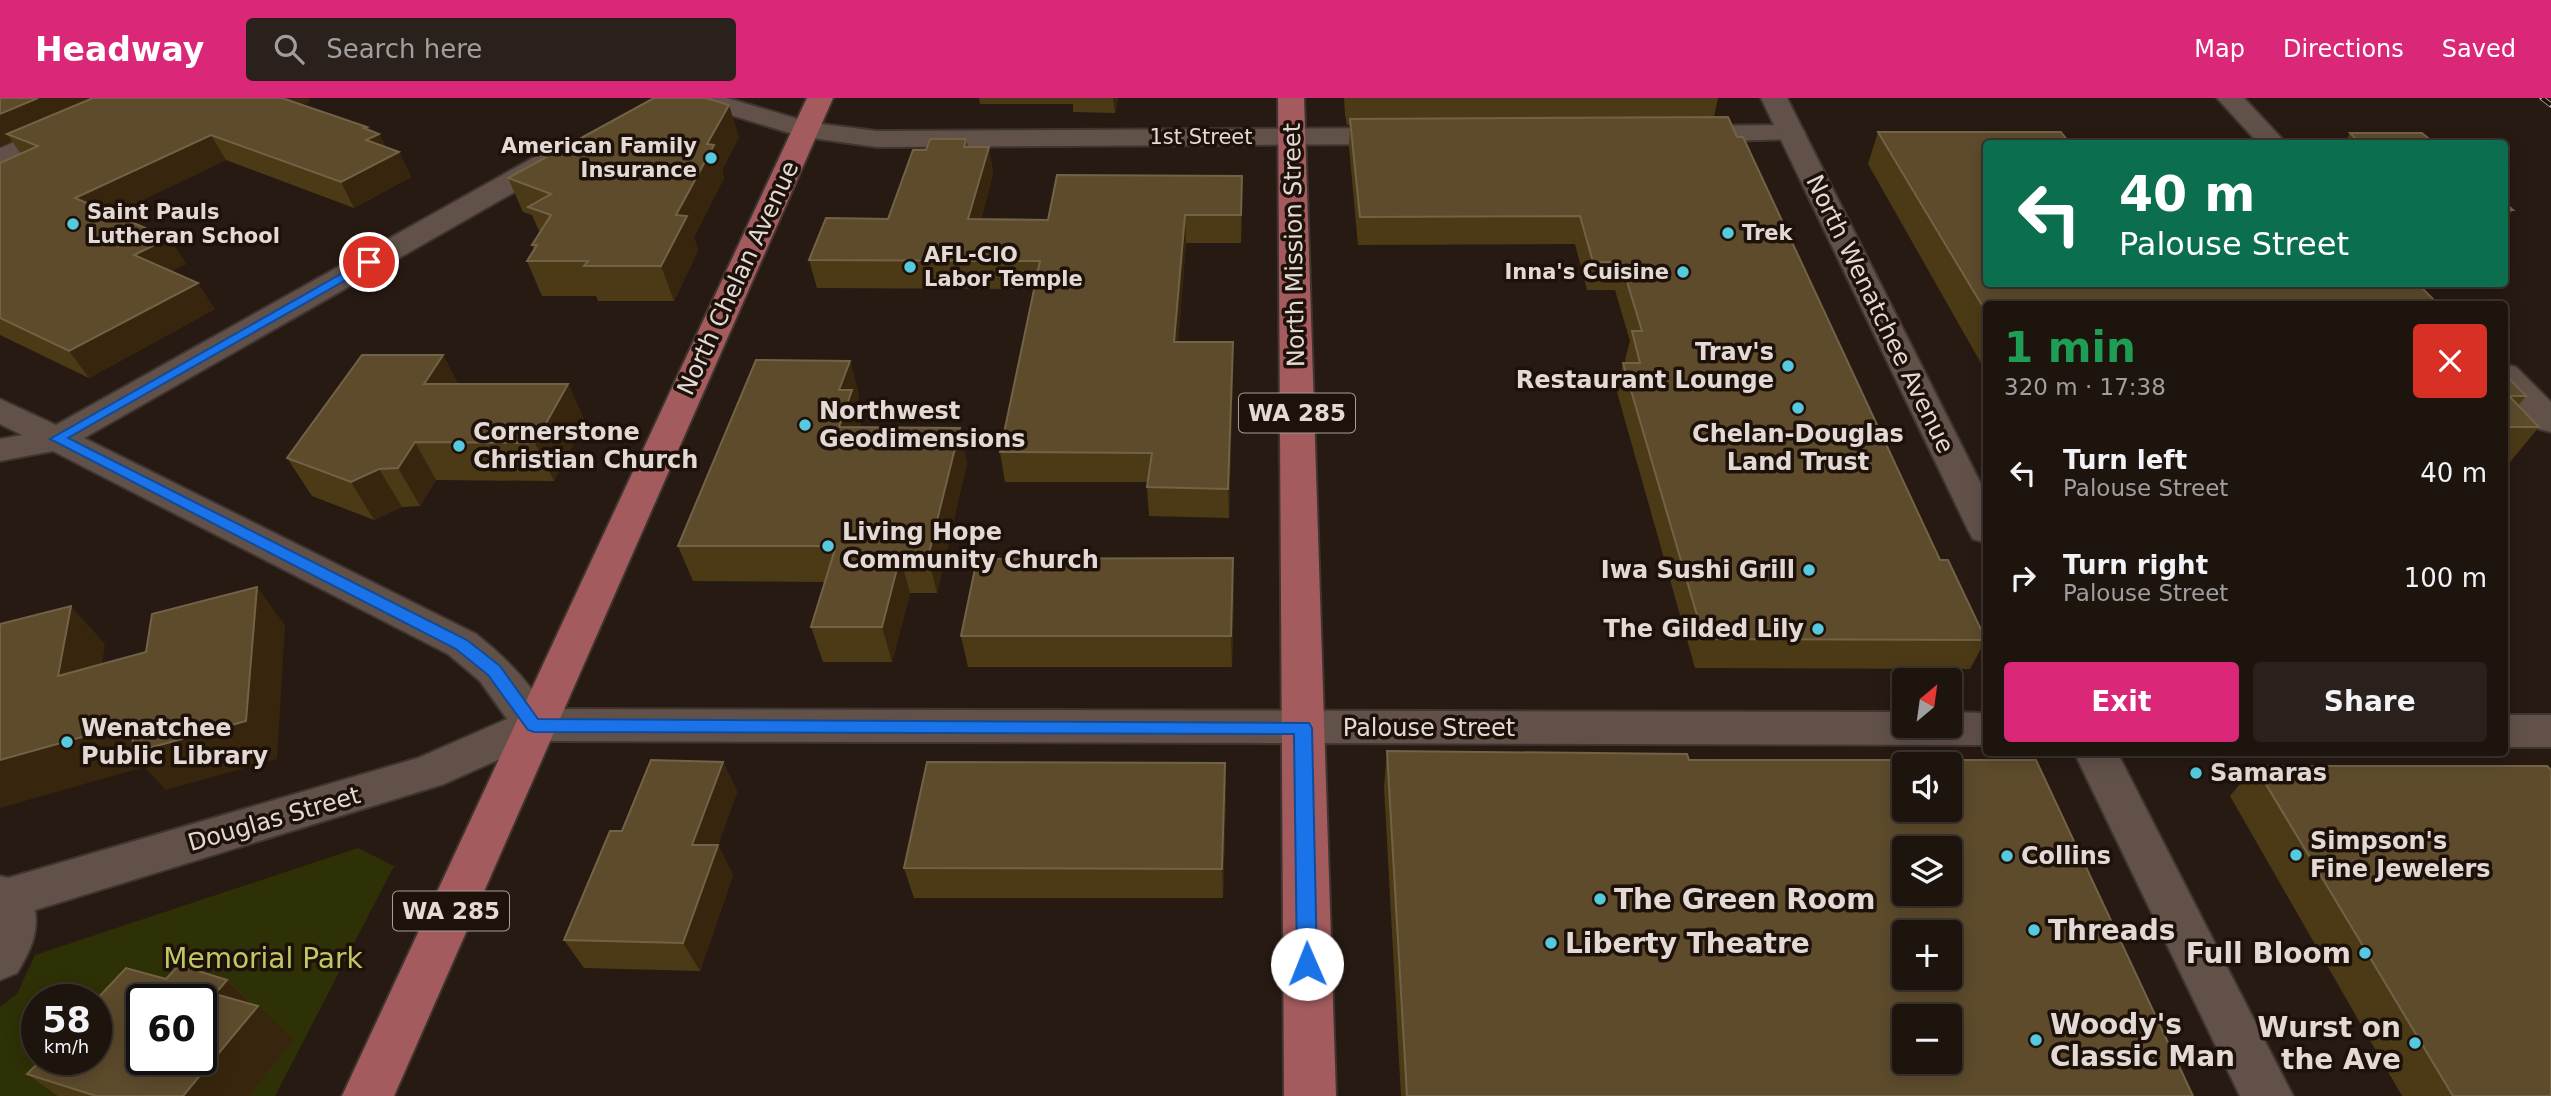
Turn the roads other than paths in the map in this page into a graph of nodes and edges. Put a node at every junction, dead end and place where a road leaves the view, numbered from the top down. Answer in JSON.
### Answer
{"nodes":[{"id":1,"x":139,"y":98,"type":"edge"},
{"id":2,"x":700,"y":98,"type":"edge"},
{"id":3,"x":820,"y":98,"type":"edge"},
{"id":4,"x":1291,"y":98,"type":"edge"},
{"id":5,"x":1774,"y":98,"type":"edge"},
{"id":6,"x":2230,"y":98,"type":"edge"},
{"id":7,"x":806,"y":130,"type":"junction"},
{"id":8,"x":1792,"y":133,"type":"junction"},
{"id":9,"x":1657,"y":134,"type":"edge"},
{"id":10,"x":1427,"y":135,"type":"edge"},
{"id":11,"x":1292,"y":136,"type":"junction"},
{"id":12,"x":2270,"y":140,"type":"edge"},
{"id":13,"x":583,"y":141,"type":"edge"},
{"id":14,"x":0,"y":158,"type":"edge"},
{"id":15,"x":2508,"y":378,"type":"edge"},
{"id":16,"x":0,"y":410,"type":"edge"},
{"id":17,"x":2551,"y":421,"type":"edge"},
{"id":18,"x":57,"y":439,"type":"junction"},
{"id":19,"x":0,"y":450,"type":"edge"},
{"id":20,"x":1983,"y":524,"type":"edge"},
{"id":21,"x":534,"y":725,"type":"junction"},
{"id":22,"x":1303,"y":728,"type":"junction"},
{"id":23,"x":1983,"y":729,"type":"edge"},
{"id":24,"x":2508,"y":731,"type":"edge"},
{"id":25,"x":2551,"y":731,"type":"edge"},
{"id":26,"x":2097,"y":756,"type":"edge"},
{"id":27,"x":4,"y":897,"type":"edge"},
{"id":28,"x":0,"y":958,"type":"edge"},
{"id":29,"x":368,"y":1096,"type":"edge"},
{"id":30,"x":1310,"y":1096,"type":"edge"},
{"id":31,"x":2267,"y":1096,"type":"edge"}],
"edges":[{"from":1,"to":14,"type":"street"},
{"from":2,"to":7,"type":"street","name":"1st Street"},
{"from":3,"to":7,"type":"main road","name":"North Chelan Avenue","number":"WA 285"},
{"from":4,"to":11,"type":"main road","name":"North Mission Street","number":"WA 285"},
{"from":5,"to":8,"type":"street","name":"North Wenatchee Avenue"},
{"from":6,"to":12,"type":"street"},
{"from":7,"to":11,"type":"street","name":"1st Street"},
{"from":7,"to":21,"type":"main road","name":"North Chelan Avenue","number":"WA 285"},
{"from":8,"to":9,"type":"street"},
{"from":8,"to":20,"type":"street","name":"North Wenatchee Avenue"},
{"from":10,"to":11,"type":"street","name":"1st Street"},
{"from":11,"to":22,"type":"main road","name":"North Mission Street","number":"WA 285"},
{"from":13,"to":18,"type":"street"},
{"from":15,"to":17,"type":"street"},
{"from":16,"to":18,"type":"street"},
{"from":18,"to":19,"type":"street"},
{"from":18,"to":21,"type":"street"},
{"from":21,"to":22,"type":"street","name":"Palouse Street"},
{"from":21,"to":27,"type":"street","name":"Douglas Street"},
{"from":21,"to":29,"type":"main road","number":"WA 285"},
{"from":22,"to":23,"type":"street","name":"Palouse Street"},
{"from":22,"to":30,"type":"main road","number":"WA 285"},
{"from":24,"to":25,"type":"street"},
{"from":26,"to":31,"type":"street"},
{"from":27,"to":28,"type":"street","name":"Douglas Street"}]}
